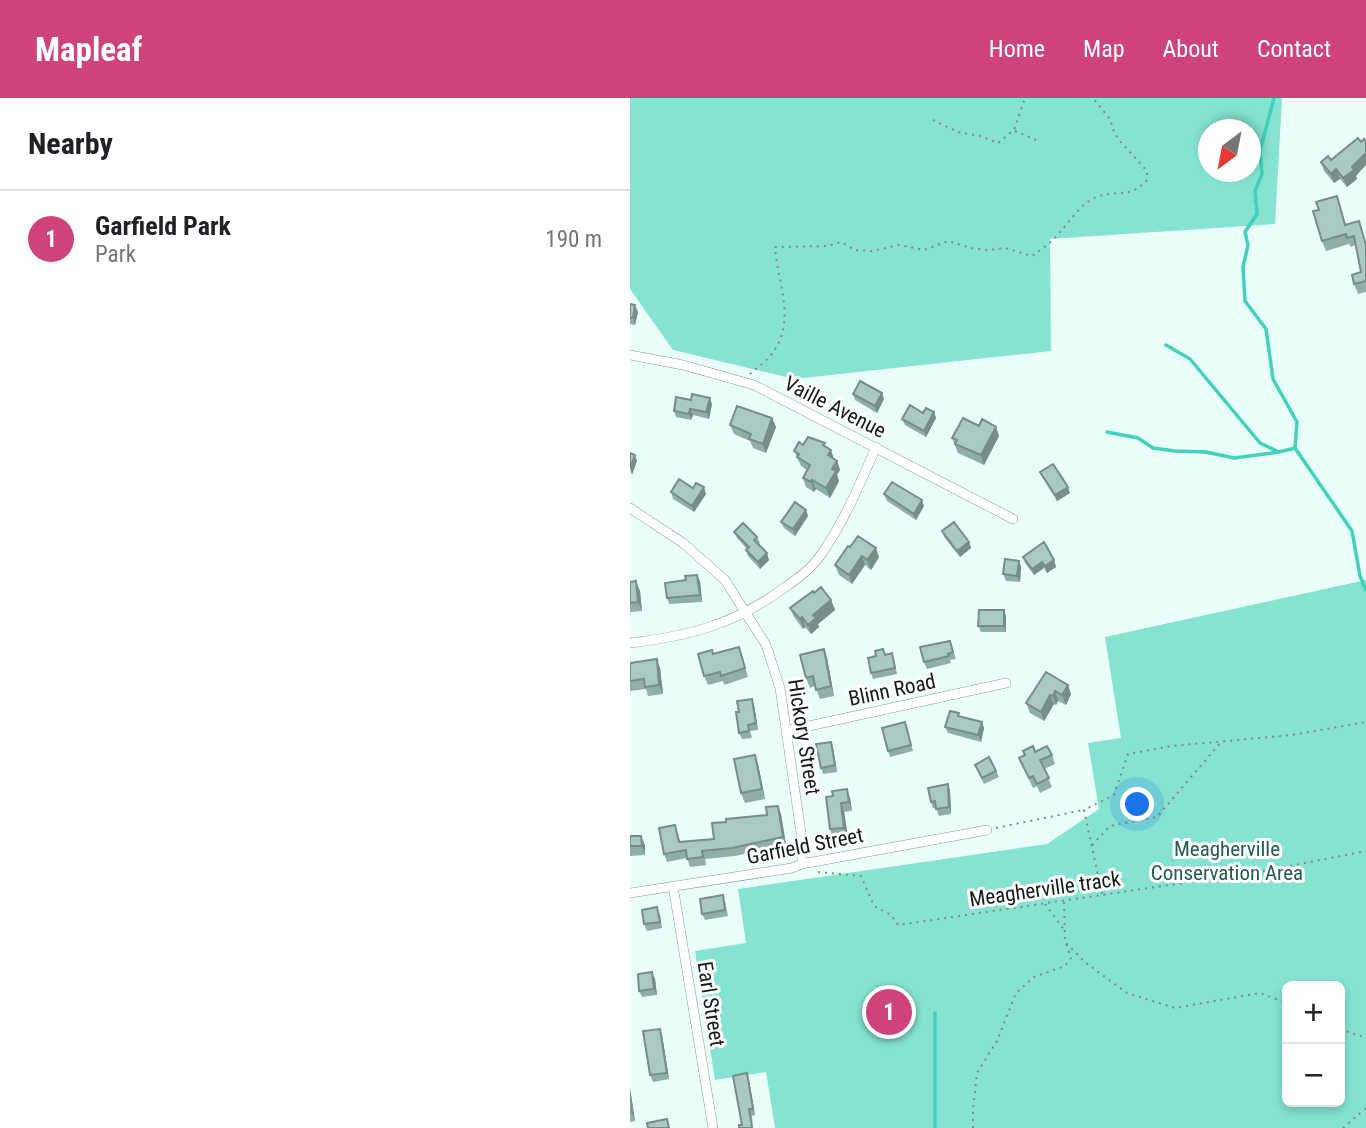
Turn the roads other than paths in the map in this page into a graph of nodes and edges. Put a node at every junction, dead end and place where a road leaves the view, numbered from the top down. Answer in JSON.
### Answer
{"nodes":[{"id":1,"x":630,"y":355,"type":"edge"},
{"id":2,"x":876,"y":447,"type":"junction"},
{"id":3,"x":630,"y":508,"type":"edge"},
{"id":4,"x":1013,"y":519,"type":"dead end"},
{"id":5,"x":747,"y":613,"type":"junction"},
{"id":6,"x":630,"y":643,"type":"edge"},
{"id":7,"x":1006,"y":682,"type":"dead end"},
{"id":8,"x":786,"y":731,"type":"junction"},
{"id":9,"x":987,"y":830,"type":"road end"},
{"id":10,"x":802,"y":864,"type":"junction"},
{"id":11,"x":673,"y":886,"type":"junction"},
{"id":12,"x":630,"y":892,"type":"edge"},
{"id":13,"x":713,"y":1128,"type":"edge"}],
"edges":[{"from":1,"to":2,"type":"street","name":"Vaille Avenue"},
{"from":2,"to":4,"type":"street","name":"Vaille Avenue"},
{"from":2,"to":5,"type":"street"},
{"from":3,"to":5,"type":"street","name":"Hickory Street"},
{"from":5,"to":6,"type":"street"},
{"from":5,"to":8,"type":"street","name":"Hickory Street"},
{"from":7,"to":8,"type":"street","name":"Blinn Road"},
{"from":8,"to":10,"type":"street","name":"Hickory Street"},
{"from":9,"to":10,"type":"street","name":"Garfield Street"},
{"from":10,"to":11,"type":"street","name":"Garfield Street"},
{"from":11,"to":12,"type":"street","name":"Garfield Street"},
{"from":11,"to":13,"type":"street","name":"Earl Street"}]}
